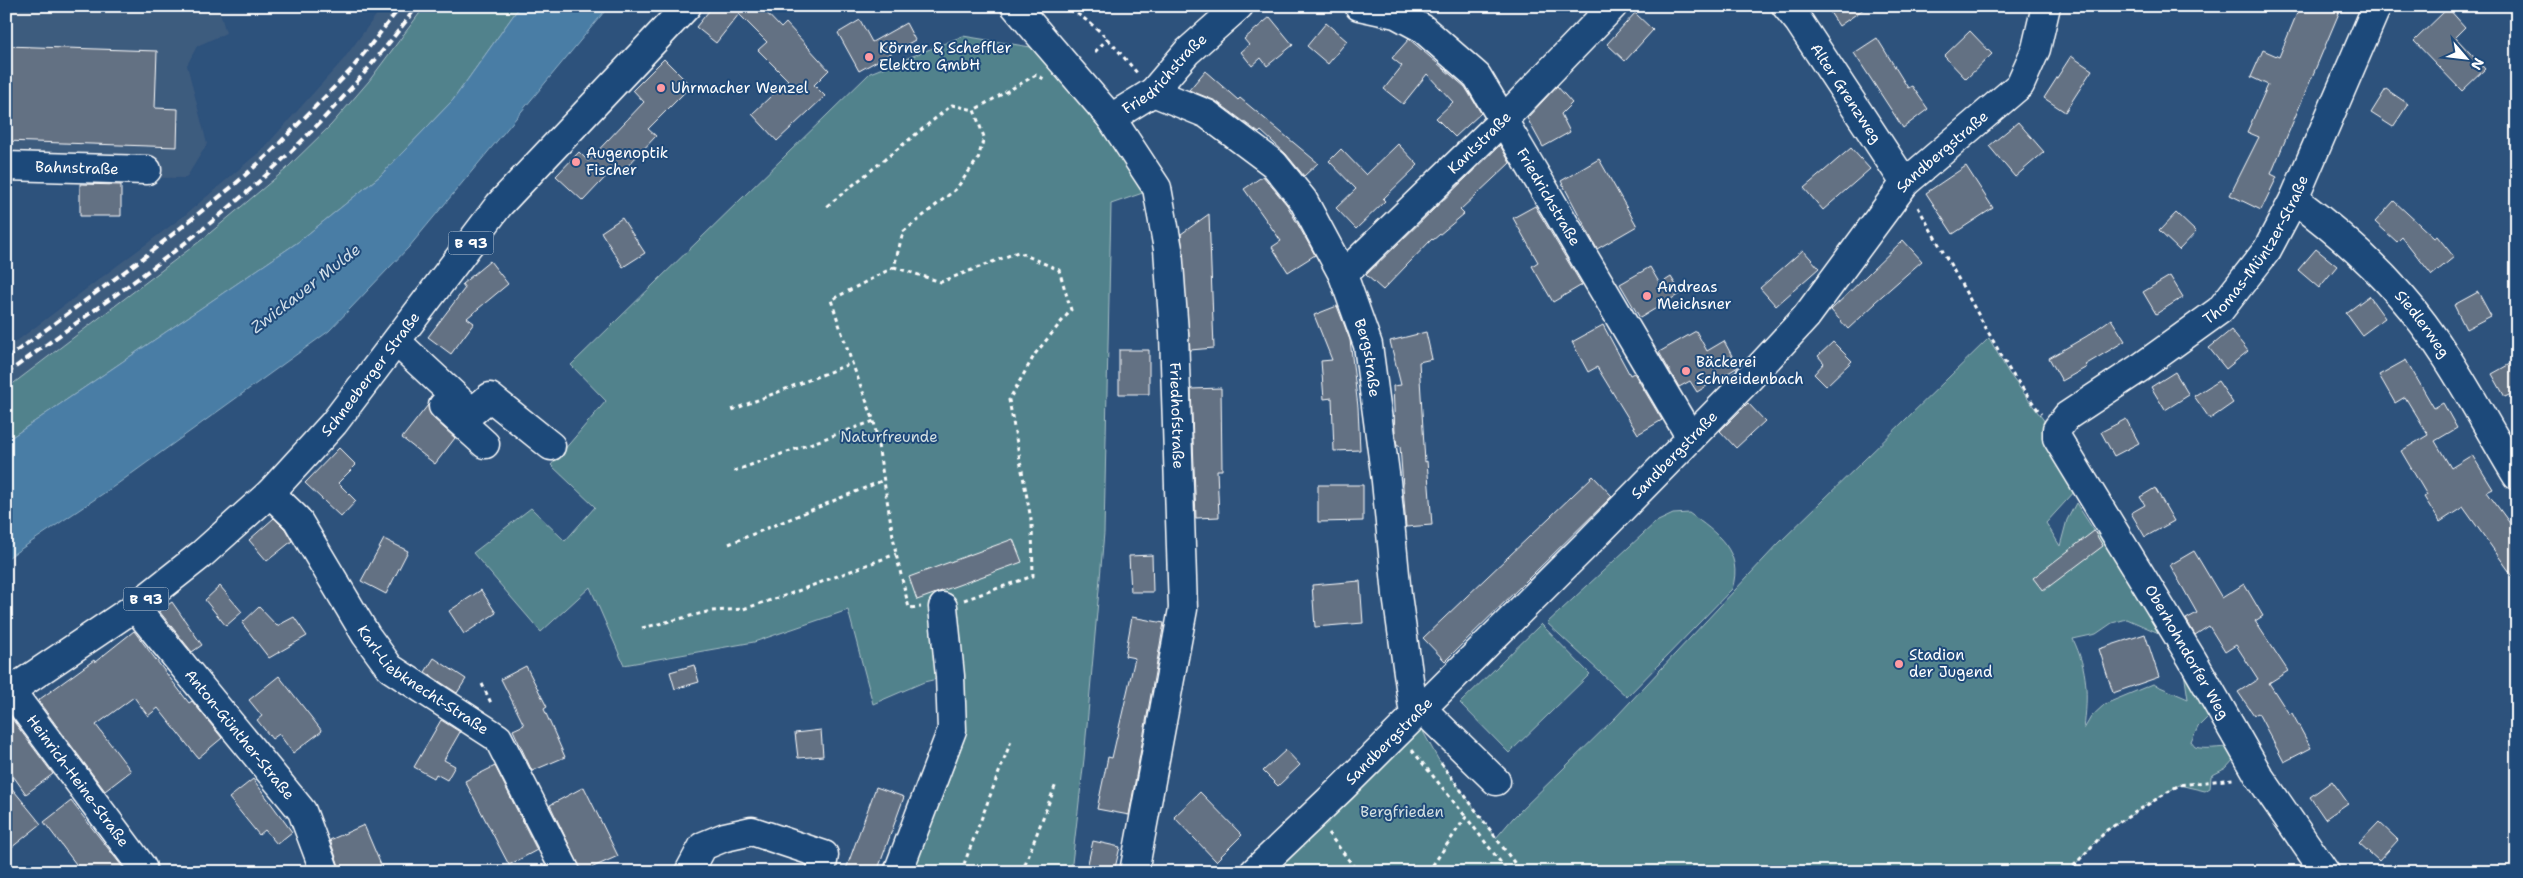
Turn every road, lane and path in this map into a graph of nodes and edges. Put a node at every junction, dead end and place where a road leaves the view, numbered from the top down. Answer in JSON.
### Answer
{"nodes":[{"id":1,"x":687,"y":6,"type":"edge"},
{"id":2,"x":1015,"y":6,"type":"edge"},
{"id":3,"x":1063,"y":6,"type":"edge"},
{"id":4,"x":1082,"y":6,"type":"edge"},
{"id":5,"x":1239,"y":6,"type":"edge"},
{"id":6,"x":1361,"y":6,"type":"edge"},
{"id":7,"x":1613,"y":6,"type":"edge"},
{"id":8,"x":1786,"y":6,"type":"edge"},
{"id":9,"x":2046,"y":6,"type":"edge"},
{"id":10,"x":2378,"y":6,"type":"edge"},
{"id":11,"x":1077,"y":12,"type":"junction"},
{"id":12,"x":1108,"y":38,"type":"junction"},
{"id":13,"x":1095,"y":52,"type":"dead end"},
{"id":14,"x":1052,"y":84,"type":"dead end"},
{"id":15,"x":1154,"y":92,"type":"junction"},
{"id":16,"x":974,"y":110,"type":"junction"},
{"id":17,"x":1111,"y":118,"type":"junction"},
{"id":18,"x":1504,"y":119,"type":"junction"},
{"id":19,"x":6,"y":166,"type":"edge"},
{"id":20,"x":147,"y":170,"type":"dead end"},
{"id":21,"x":1905,"y":183,"type":"junction"},
{"id":22,"x":2294,"y":199,"type":"junction"},
{"id":23,"x":827,"y":206,"type":"dead end"},
{"id":24,"x":894,"y":267,"type":"junction"},
{"id":25,"x":1343,"y":275,"type":"junction"},
{"id":26,"x":392,"y":349,"type":"junction"},
{"id":27,"x":852,"y":364,"type":"junction"},
{"id":28,"x":732,"y":410,"type":"dead end"},
{"id":29,"x":874,"y":421,"type":"junction"},
{"id":30,"x":2057,"y":429,"type":"junction"},
{"id":31,"x":1691,"y":438,"type":"junction"},
{"id":32,"x":485,"y":444,"type":"dead end"},
{"id":33,"x":551,"y":446,"type":"dead end"},
{"id":34,"x":734,"y":471,"type":"dead end"},
{"id":35,"x":2517,"y":476,"type":"edge"},
{"id":36,"x":884,"y":480,"type":"junction"},
{"id":37,"x":270,"y":493,"type":"junction"},
{"id":38,"x":729,"y":544,"type":"dead end"},
{"id":39,"x":896,"y":554,"type":"junction"},
{"id":40,"x":136,"y":607,"type":"junction"},
{"id":41,"x":944,"y":607,"type":"junction"},
{"id":42,"x":642,"y":628,"type":"dead end"},
{"id":43,"x":9,"y":692,"type":"edge"},
{"id":44,"x":1417,"y":711,"type":"junction"},
{"id":45,"x":1012,"y":741,"type":"dead end"},
{"id":46,"x":1407,"y":743,"type":"dead end"},
{"id":47,"x":1438,"y":759,"type":"dead end"},
{"id":48,"x":2259,"y":776,"type":"junction"},
{"id":49,"x":1496,"y":781,"type":"dead end"},
{"id":50,"x":1056,"y":784,"type":"dead end"},
{"id":51,"x":1466,"y":817,"type":"junction"},
{"id":52,"x":1323,"y":828,"type":"dead end"},
{"id":53,"x":139,"y":870,"type":"edge"},
{"id":54,"x":325,"y":872,"type":"edge"},
{"id":55,"x":566,"y":872,"type":"edge"},
{"id":56,"x":689,"y":872,"type":"edge"},
{"id":57,"x":821,"y":872,"type":"edge"},
{"id":58,"x":898,"y":872,"type":"edge"},
{"id":59,"x":961,"y":872,"type":"edge"},
{"id":60,"x":1022,"y":872,"type":"edge"},
{"id":61,"x":1134,"y":872,"type":"edge"},
{"id":62,"x":1254,"y":872,"type":"edge"},
{"id":63,"x":1358,"y":872,"type":"edge"},
{"id":64,"x":1428,"y":872,"type":"edge"},
{"id":65,"x":1508,"y":872,"type":"edge"},
{"id":66,"x":1520,"y":872,"type":"edge"},
{"id":67,"x":2068,"y":872,"type":"edge"},
{"id":68,"x":2325,"y":872,"type":"edge"}],
"edges":[{"from":1,"to":26,"type":"street","name":"Schneeberger Straße","number":"B 93"},
{"from":2,"to":17,"type":"street","name":"Friedhofstraße"},
{"from":3,"to":11,"type":"path"},
{"from":4,"to":11,"type":"path"},
{"from":5,"to":15,"type":"street","name":"Friedrichstraße"},
{"from":6,"to":18,"type":"street","name":"Friedrichstraße"},
{"from":7,"to":18,"type":"street","name":"Kantstraße"},
{"from":8,"to":21,"type":"street","name":"Alter Grenzweg"},
{"from":9,"to":21,"type":"street","name":"Sandbergstraße"},
{"from":10,"to":22,"type":"street","name":"Thomas-Müntzer-Straße"},
{"from":11,"to":12,"type":"path"},
{"from":12,"to":13,"type":"path"},
{"from":12,"to":15,"type":"path"},
{"from":14,"to":16,"type":"path"},
{"from":15,"to":17,"type":"street","name":"Friedrichstraße"},
{"from":15,"to":25,"type":"street","name":"Bergstraße"},
{"from":16,"to":23,"type":"path"},
{"from":16,"to":24,"type":"path"},
{"from":17,"to":61,"type":"street","name":"Friedhofstraße"},
{"from":18,"to":25,"type":"street","name":"Kantstraße"},
{"from":18,"to":31,"type":"street","name":"Friedrichstraße"},
{"from":19,"to":20,"type":"street","name":"Bahnstraße"},
{"from":21,"to":30,"type":"path"},
{"from":21,"to":31,"type":"street","name":"Sandbergstraße"},
{"from":22,"to":30,"type":"street","name":"Thomas-Müntzer-Straße"},
{"from":22,"to":35,"type":"street","name":"Siedlerweg"},
{"from":24,"to":27,"type":"path"},
{"from":24,"to":41,"type":"path"},
{"from":25,"to":44,"type":"street","name":"Bergstraße"},
{"from":26,"to":32,"type":"street"},
{"from":26,"to":33,"type":"street"},
{"from":26,"to":37,"type":"street","name":"Schneeberger Straße","number":"B 93"},
{"from":27,"to":28,"type":"path"},
{"from":27,"to":29,"type":"path"},
{"from":29,"to":34,"type":"path"},
{"from":29,"to":36,"type":"path"},
{"from":30,"to":48,"type":"street","name":"Oberhohndorfer Weg"},
{"from":31,"to":44,"type":"street","name":"Sandbergstraße"},
{"from":36,"to":38,"type":"path"},
{"from":36,"to":39,"type":"path"},
{"from":37,"to":40,"type":"street","name":"Schneeberger Straße","number":"B 93"},
{"from":37,"to":55,"type":"street","name":"Karl-Liebknecht-Straße"},
{"from":39,"to":41,"type":"path"},
{"from":39,"to":42,"type":"path"},
{"from":40,"to":43,"type":"street","name":"Schneeberger Straße","number":"B 93"},
{"from":40,"to":54,"type":"street","name":"Anton-Günther-Straße"},
{"from":41,"to":58,"type":"street"},
{"from":43,"to":53,"type":"street","name":"Heinrich-Heine-Straße"},
{"from":44,"to":49,"type":"street"},
{"from":44,"to":62,"type":"street","name":"Sandbergstraße"},
{"from":45,"to":59,"type":"path"},
{"from":46,"to":51,"type":"path"},
{"from":47,"to":66,"type":"path"},
{"from":48,"to":67,"type":"path"},
{"from":48,"to":68,"type":"street","name":"Oberhohndorfer Weg"},
{"from":50,"to":60,"type":"path"},
{"from":51,"to":64,"type":"path"},
{"from":51,"to":65,"type":"path"},
{"from":52,"to":63,"type":"path"},
{"from":56,"to":57,"type":"street"}]}
